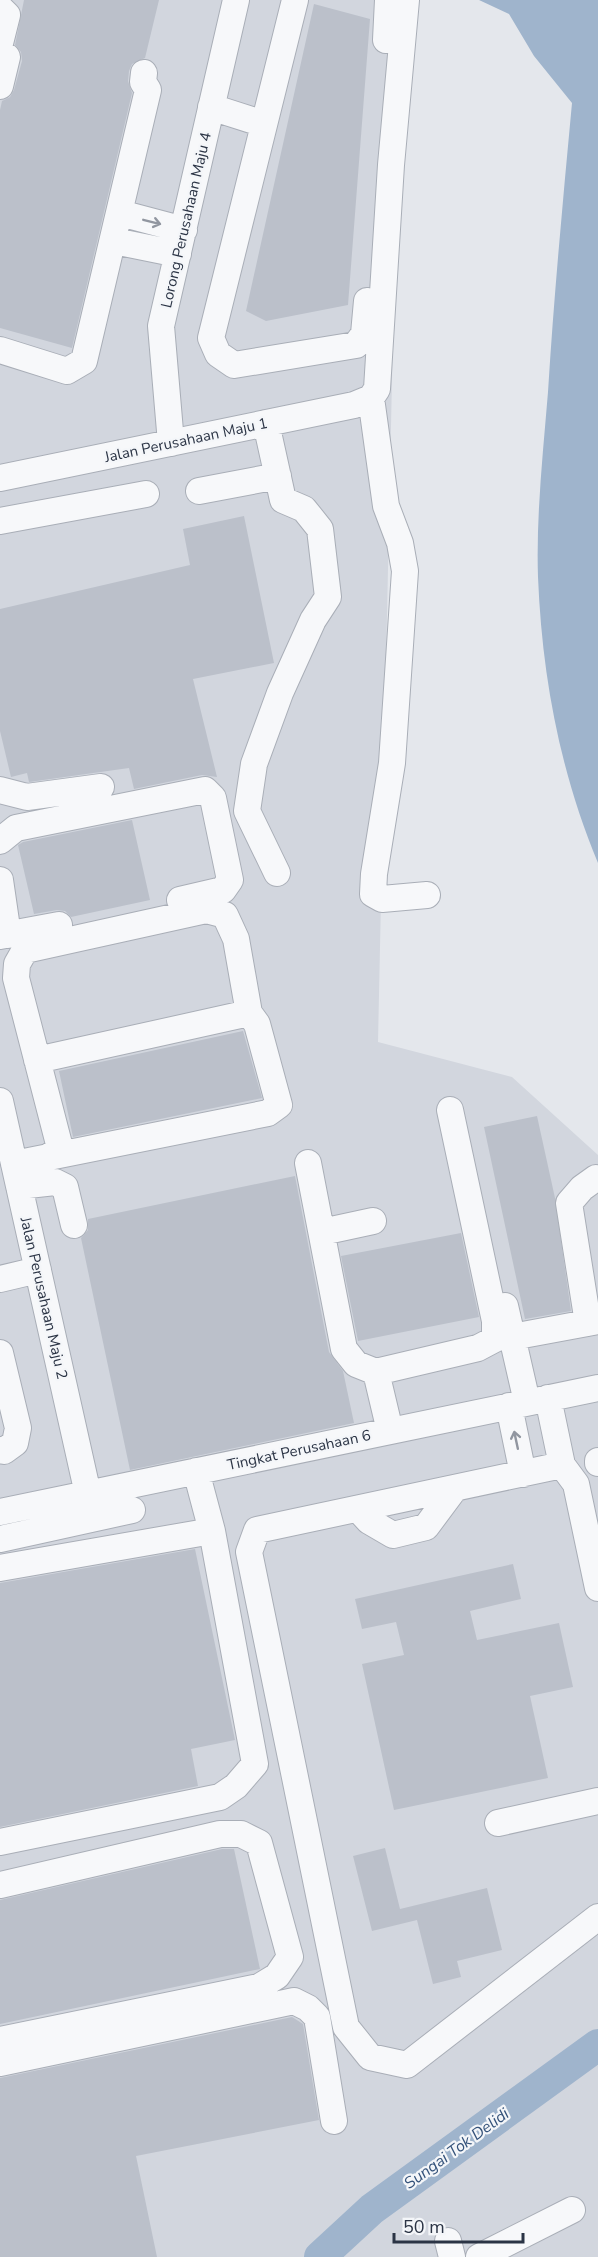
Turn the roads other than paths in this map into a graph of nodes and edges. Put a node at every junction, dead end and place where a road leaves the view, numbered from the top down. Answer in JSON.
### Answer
{"nodes":[{"id":1,"x":236,"y":0,"type":"edge"},
{"id":2,"x":295,"y":0,"type":"edge"},
{"id":3,"x":388,"y":0,"type":"edge"},
{"id":4,"x":406,"y":0,"type":"edge"},
{"id":5,"x":0,"y":9,"type":"edge"},
{"id":6,"x":3,"y":50,"type":"edge"},
{"id":7,"x":144,"y":73,"type":"dead end"},
{"id":8,"x":0,"y":86,"type":"edge"},
{"id":9,"x":212,"y":107,"type":"junction"},
{"id":10,"x":264,"y":124,"type":"junction"},
{"id":11,"x":120,"y":213,"type":"junction"},
{"id":12,"x":114,"y":241,"type":"junction"},
{"id":13,"x":181,"y":242,"type":"junction"},
{"id":14,"x":0,"y":350,"type":"edge"},
{"id":15,"x":372,"y":398,"type":"junction"},
{"id":16,"x":266,"y":423,"type":"junction"},
{"id":17,"x":171,"y":443,"type":"junction"},
{"id":18,"x":278,"y":476,"type":"junction"},
{"id":19,"x":0,"y":478,"type":"edge"},
{"id":20,"x":199,"y":491,"type":"dead end"},
{"id":21,"x":146,"y":494,"type":"dead end"},
{"id":22,"x":0,"y":521,"type":"edge"},
{"id":23,"x":101,"y":787,"type":"dead end"},
{"id":24,"x":0,"y":790,"type":"edge"},
{"id":25,"x":0,"y":841,"type":"edge"},
{"id":26,"x":276,"y":873,"type":"dead end"},
{"id":27,"x":0,"y":880,"type":"edge"},
{"id":28,"x":427,"y":895,"type":"dead end"},
{"id":29,"x":4,"y":936,"type":"edge"},
{"id":30,"x":249,"y":1012,"type":"junction"},
{"id":31,"x":37,"y":1060,"type":"junction"},
{"id":32,"x":450,"y":1110,"type":"dead end"},
{"id":33,"x":1,"y":1114,"type":"edge"},
{"id":34,"x":473,"y":1155,"type":"dead end"},
{"id":35,"x":50,"y":1156,"type":"junction"},
{"id":36,"x":308,"y":1163,"type":"dead end"},
{"id":37,"x":16,"y":1175,"type":"junction"},
{"id":38,"x":596,"y":1178,"type":"dead end"},
{"id":39,"x":373,"y":1221,"type":"dead end"},
{"id":40,"x":74,"y":1225,"type":"dead end"},
{"id":41,"x":322,"y":1232,"type":"junction"},
{"id":42,"x":38,"y":1270,"type":"junction"},
{"id":43,"x":0,"y":1279,"type":"edge"},
{"id":44,"x":593,"y":1322,"type":"edge"},
{"id":45,"x":512,"y":1337,"type":"junction"},
{"id":46,"x":0,"y":1353,"type":"edge"},
{"id":47,"x":376,"y":1372,"type":"junction"},
{"id":48,"x":598,"y":1388,"type":"edge"},
{"id":49,"x":528,"y":1402,"type":"junction"},
{"id":50,"x":390,"y":1431,"type":"junction"},
{"id":51,"x":0,"y":1450,"type":"edge"},
{"id":52,"x":562,"y":1466,"type":"junction"},
{"id":53,"x":196,"y":1471,"type":"junction"},
{"id":54,"x":524,"y":1474,"type":"junction"},
{"id":55,"x":88,"y":1494,"type":"junction"},
{"id":56,"x":132,"y":1510,"type":"dead end"},
{"id":57,"x":0,"y":1512,"type":"edge"},
{"id":58,"x":212,"y":1531,"type":"junction"},
{"id":59,"x":0,"y":1539,"type":"edge"},
{"id":60,"x":0,"y":1568,"type":"edge"},
{"id":61,"x":598,"y":1588,"type":"edge"},
{"id":62,"x":598,"y":1801,"type":"edge"},
{"id":63,"x":498,"y":1823,"type":"dead end"},
{"id":64,"x":0,"y":1842,"type":"edge"},
{"id":65,"x":0,"y":1885,"type":"edge"},
{"id":66,"x":598,"y":1917,"type":"edge"},
{"id":67,"x":0,"y":2040,"type":"edge"},
{"id":68,"x":0,"y":2063,"type":"edge"},
{"id":69,"x":334,"y":2121,"type":"dead end"},
{"id":70,"x":572,"y":2210,"type":"dead end"},
{"id":71,"x":479,"y":2257,"type":"edge"}],
"edges":[{"from":1,"to":9,"type":"street","name":"Lorong Perusahaan Maju 4"},
{"from":2,"to":10,"type":"street"},
{"from":3,"to":10,"type":"street"},
{"from":4,"to":15,"type":"street"},
{"from":5,"to":6,"type":"street"},
{"from":6,"to":8,"type":"street"},
{"from":7,"to":11,"type":"street"},
{"from":9,"to":10,"type":"street"},
{"from":9,"to":13,"type":"street","name":"Lorong Perusahaan Maju 4"},
{"from":11,"to":12,"type":"street"},
{"from":11,"to":13,"type":"street","one_way":true},
{"from":12,"to":13,"type":"street"},
{"from":12,"to":14,"type":"street"},
{"from":13,"to":17,"type":"street","name":"Lorong Perusahaan Maju 4"},
{"from":15,"to":16,"type":"street","name":"Jalan Perusahaan Maju 1"},
{"from":15,"to":28,"type":"street"},
{"from":16,"to":17,"type":"street","name":"Jalan Perusahaan Maju 1"},
{"from":16,"to":18,"type":"street"},
{"from":17,"to":19,"type":"street","name":"Jalan Perusahaan Maju 1"},
{"from":18,"to":20,"type":"street"},
{"from":18,"to":26,"type":"street"},
{"from":21,"to":22,"type":"street"},
{"from":23,"to":24,"type":"street"},
{"from":25,"to":29,"type":"street"},
{"from":27,"to":29,"type":"street"},
{"from":30,"to":31,"type":"street"},
{"from":30,"to":31,"type":"street"},
{"from":30,"to":35,"type":"street"},
{"from":31,"to":35,"type":"street"},
{"from":32,"to":47,"type":"street"},
{"from":33,"to":37,"type":"street","name":"Jalan Perusahaan Maju 2"},
{"from":34,"to":45,"type":"street"},
{"from":35,"to":37,"type":"street"},
{"from":36,"to":41,"type":"street"},
{"from":37,"to":40,"type":"street"},
{"from":37,"to":42,"type":"street","name":"Jalan Perusahaan Maju 2"},
{"from":38,"to":44,"type":"street"},
{"from":39,"to":41,"type":"street"},
{"from":41,"to":47,"type":"street"},
{"from":42,"to":43,"type":"street"},
{"from":42,"to":55,"type":"street","name":"Jalan Perusahaan Maju 2"},
{"from":44,"to":45,"type":"street"},
{"from":45,"to":49,"type":"street"},
{"from":46,"to":51,"type":"street"},
{"from":47,"to":50,"type":"street"},
{"from":48,"to":49,"type":"street","name":"Tingkat Perusahaan 6"},
{"from":49,"to":50,"type":"street","name":"Tingkat Perusahaan 6"},
{"from":49,"to":52,"type":"street"},
{"from":54,"to":49,"type":"street","one_way":true},
{"from":50,"to":53,"type":"street","name":"Tingkat Perusahaan 6"},
{"from":52,"to":54,"type":"street"},
{"from":52,"to":61,"type":"street"},
{"from":53,"to":55,"type":"street","name":"Tingkat Perusahaan 6"},
{"from":53,"to":58,"type":"street"},
{"from":54,"to":66,"type":"street"},
{"from":55,"to":57,"type":"street","name":"Tingkat Perusahaan 6"},
{"from":56,"to":59,"type":"street"},
{"from":58,"to":60,"type":"street"},
{"from":58,"to":64,"type":"street"},
{"from":62,"to":63,"type":"street"},
{"from":65,"to":67,"type":"street"},
{"from":68,"to":69,"type":"street"},
{"from":70,"to":71,"type":"street"}]}
